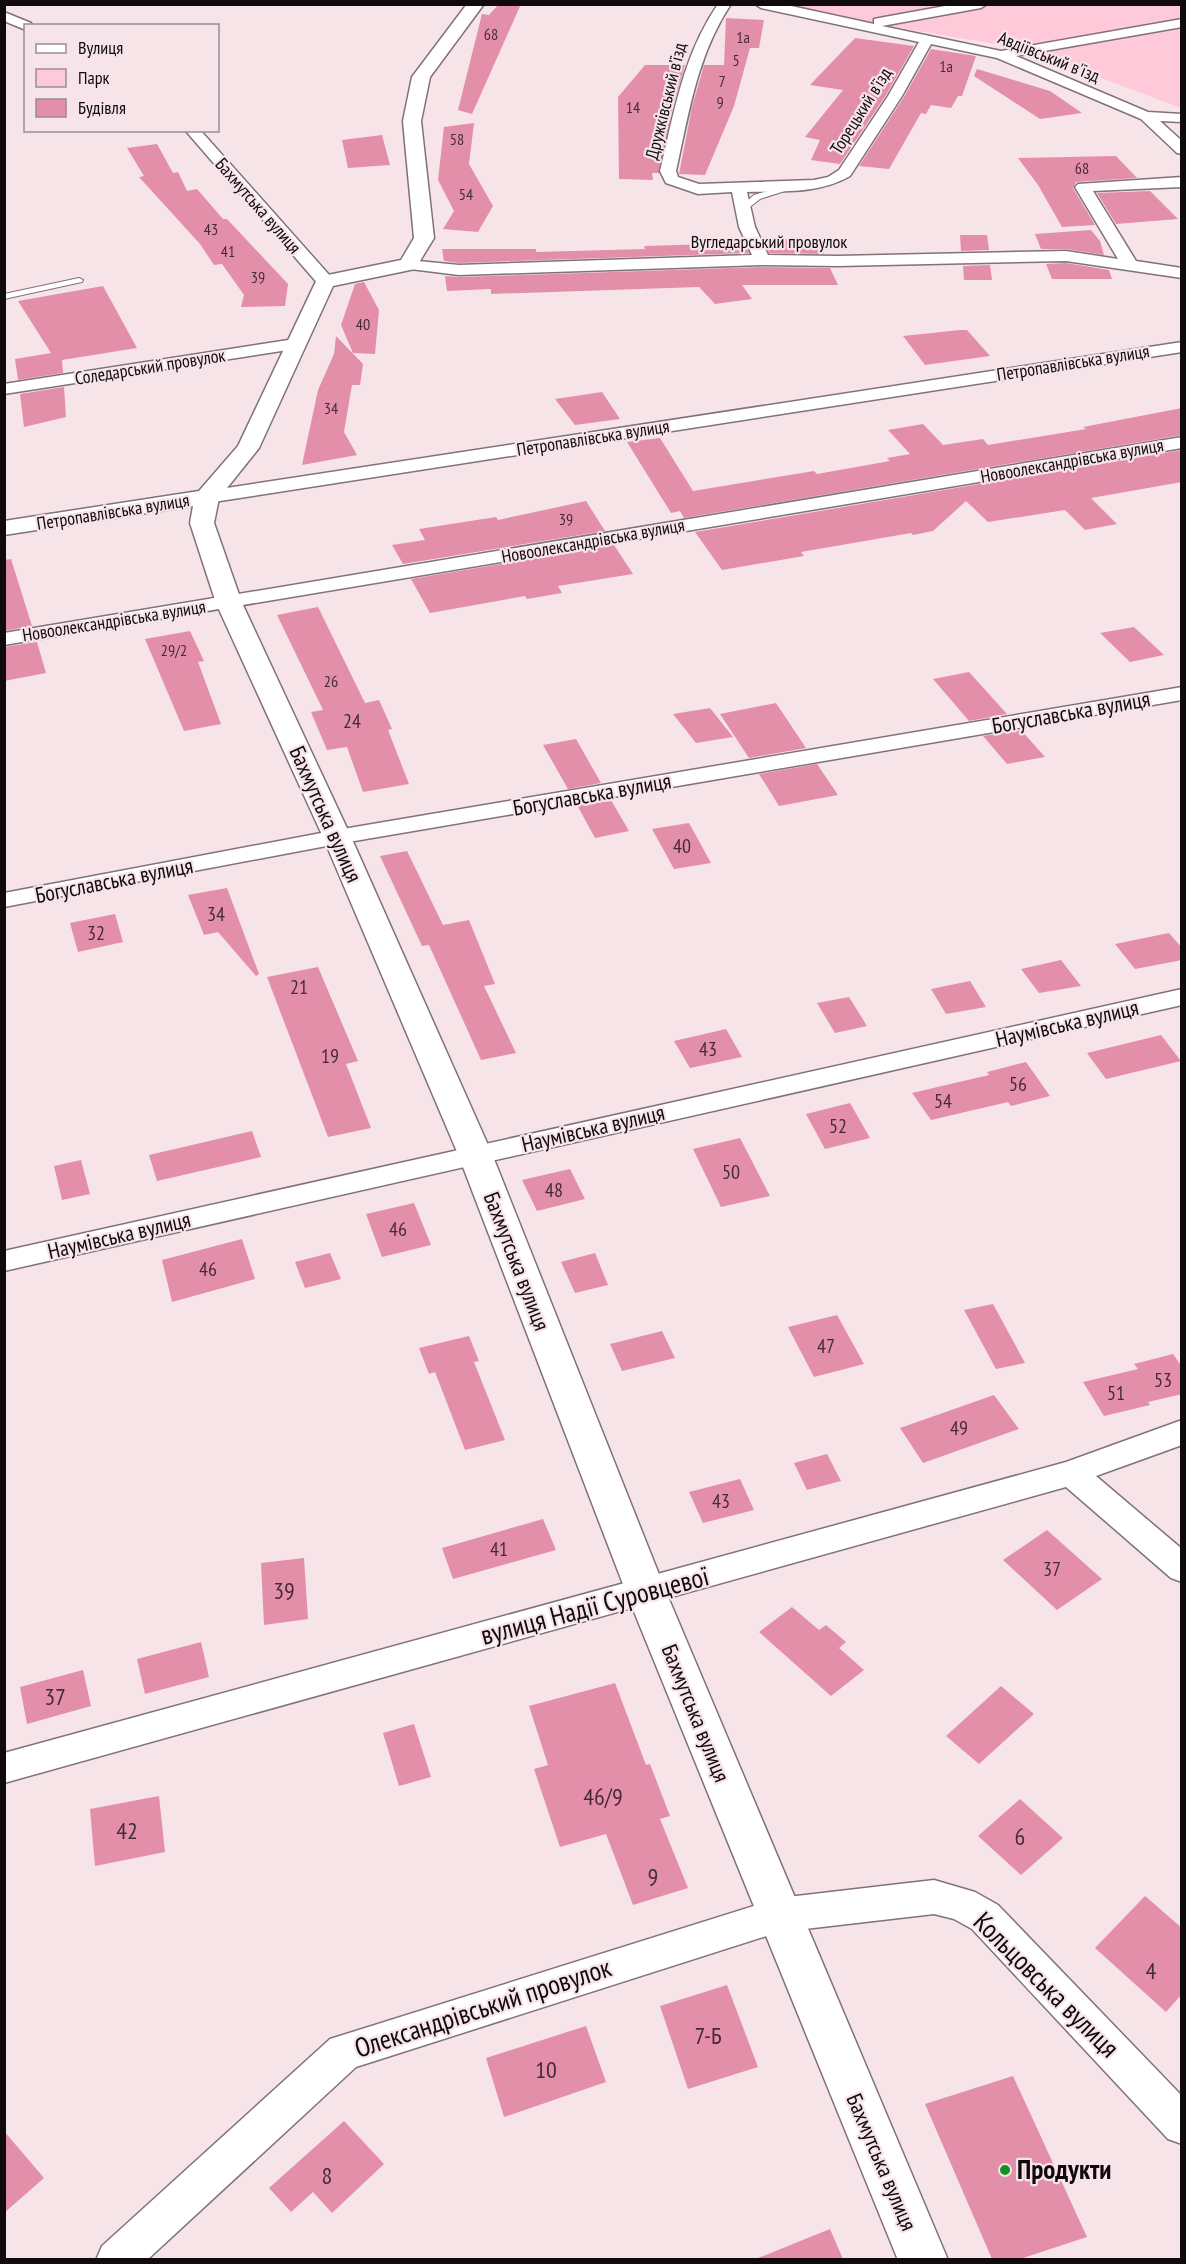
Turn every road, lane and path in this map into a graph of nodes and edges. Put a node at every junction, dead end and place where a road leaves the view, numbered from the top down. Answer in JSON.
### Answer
{"nodes":[{"id":1,"x":476,"y":4,"type":"edge"},
{"id":2,"x":725,"y":4,"type":"edge"},
{"id":3,"x":761,"y":4,"type":"edge"},
{"id":4,"x":981,"y":4,"type":"edge"},
{"id":5,"x":4,"y":16,"type":"edge"},
{"id":6,"x":1182,"y":23,"type":"edge"},
{"id":7,"x":24,"y":25,"type":"edge"},
{"id":8,"x":863,"y":25,"type":"junction"},
{"id":9,"x":927,"y":39,"type":"junction"},
{"id":10,"x":1001,"y":55,"type":"junction"},
{"id":11,"x":1146,"y":116,"type":"junction"},
{"id":12,"x":1182,"y":118,"type":"edge"},
{"id":13,"x":194,"y":132,"type":"edge"},
{"id":14,"x":1182,"y":150,"type":"edge"},
{"id":15,"x":1182,"y":182,"type":"edge"},
{"id":16,"x":785,"y":188,"type":"junction"},
{"id":17,"x":739,"y":189,"type":"junction"},
{"id":18,"x":743,"y":208,"type":"junction"},
{"id":19,"x":762,"y":260,"type":"junction"},
{"id":20,"x":1129,"y":264,"type":"junction"},
{"id":21,"x":408,"y":265,"type":"junction"},
{"id":22,"x":1182,"y":273,"type":"edge"},
{"id":23,"x":79,"y":280,"type":"dead end"},
{"id":24,"x":324,"y":281,"type":"junction"},
{"id":25,"x":4,"y":297,"type":"edge"},
{"id":26,"x":296,"y":344,"type":"junction"},
{"id":27,"x":1182,"y":347,"type":"edge"},
{"id":28,"x":4,"y":389,"type":"edge"},
{"id":29,"x":1182,"y":442,"type":"edge"},
{"id":30,"x":207,"y":497,"type":"junction"},
{"id":31,"x":4,"y":528,"type":"edge"},
{"id":32,"x":229,"y":603,"type":"junction"},
{"id":33,"x":4,"y":639,"type":"edge"},
{"id":34,"x":1182,"y":693,"type":"edge"},
{"id":35,"x":337,"y":837,"type":"junction"},
{"id":36,"x":4,"y":900,"type":"edge"},
{"id":37,"x":1182,"y":997,"type":"edge"},
{"id":38,"x":475,"y":1154,"type":"junction"},
{"id":39,"x":4,"y":1260,"type":"edge"},
{"id":40,"x":1182,"y":1432,"type":"edge"},
{"id":41,"x":1071,"y":1473,"type":"junction"},
{"id":42,"x":1182,"y":1569,"type":"edge"},
{"id":43,"x":646,"y":1592,"type":"junction"},
{"id":44,"x":4,"y":1768,"type":"edge"},
{"id":45,"x":779,"y":1915,"type":"junction"},
{"id":46,"x":1182,"y":2125,"type":"edge"},
{"id":47,"x":116,"y":2259,"type":"edge"},
{"id":48,"x":923,"y":2259,"type":"edge"}],
"edges":[{"from":1,"to":21,"type":"street"},
{"from":2,"to":17,"type":"street","name":"Дружківський в’їзд"},
{"from":3,"to":8,"type":"street","name":"Авдіївський в'їзд"},
{"from":4,"to":8,"type":"street"},
{"from":5,"to":7,"type":"street"},
{"from":6,"to":10,"type":"street"},
{"from":8,"to":9,"type":"street","name":"Авдіївський в'їзд"},
{"from":9,"to":10,"type":"street","name":"Авдіївський в'їзд"},
{"from":9,"to":16,"type":"street","name":"Торецький в’їзд"},
{"from":10,"to":11,"type":"street","name":"Авдіївський в'їзд"},
{"from":11,"to":12,"type":"street","name":"Авдіївський в'їзд"},
{"from":11,"to":14,"type":"street"},
{"from":13,"to":24,"type":"street","name":"Бахмутська вулиця"},
{"from":15,"to":20,"type":"street"},
{"from":16,"to":17,"type":"street","name":"Торецький в’їзд"},
{"from":16,"to":18,"type":"lane"},
{"from":17,"to":18,"type":"street"},
{"from":18,"to":19,"type":"street"},
{"from":19,"to":20,"type":"street","name":"Вугледарський провулок"},
{"from":19,"to":21,"type":"street","name":"Вугледарський провулок"},
{"from":20,"to":22,"type":"street","name":"Вугледарський провулок"},
{"from":21,"to":24,"type":"street"},
{"from":23,"to":25,"type":"lane"},
{"from":24,"to":26,"type":"street"},
{"from":26,"to":28,"type":"street","name":"Соледарський провулок"},
{"from":26,"to":30,"type":"street"},
{"from":27,"to":30,"type":"street","name":"Петропавлівська вулиця"},
{"from":29,"to":32,"type":"street","name":"Новоолександрівська вулиця"},
{"from":30,"to":31,"type":"street","name":"Петропавлівська вулиця"},
{"from":30,"to":32,"type":"street","name":"Бахмутська вулиця"},
{"from":32,"to":33,"type":"street","name":"Новоолександрівська вулиця"},
{"from":32,"to":35,"type":"street","name":"Бахмутська вулиця"},
{"from":34,"to":35,"type":"street","name":"Богуславська вулиця"},
{"from":35,"to":36,"type":"street","name":"Богуславська вулиця"},
{"from":35,"to":38,"type":"street","name":"Бахмутська вулиця"},
{"from":37,"to":38,"type":"street","name":"Наумівська вулиця"},
{"from":38,"to":39,"type":"street","name":"Наумівська вулиця"},
{"from":38,"to":43,"type":"street","name":"Бахмутська вулиця"},
{"from":40,"to":41,"type":"street","name":"вулиця Надії Суровцевої"},
{"from":41,"to":42,"type":"street"},
{"from":41,"to":43,"type":"street","name":"вулиця Надії Суровцевої"},
{"from":43,"to":44,"type":"street","name":"вулиця Надії Суровцевої"},
{"from":43,"to":45,"type":"street","name":"Бахмутська вулиця"},
{"from":45,"to":46,"type":"street","name":"Кольцовська вулиця"},
{"from":45,"to":47,"type":"street","name":"Олександрівський провулок"},
{"from":45,"to":48,"type":"street","name":"Бахмутська вулиця"}]}
